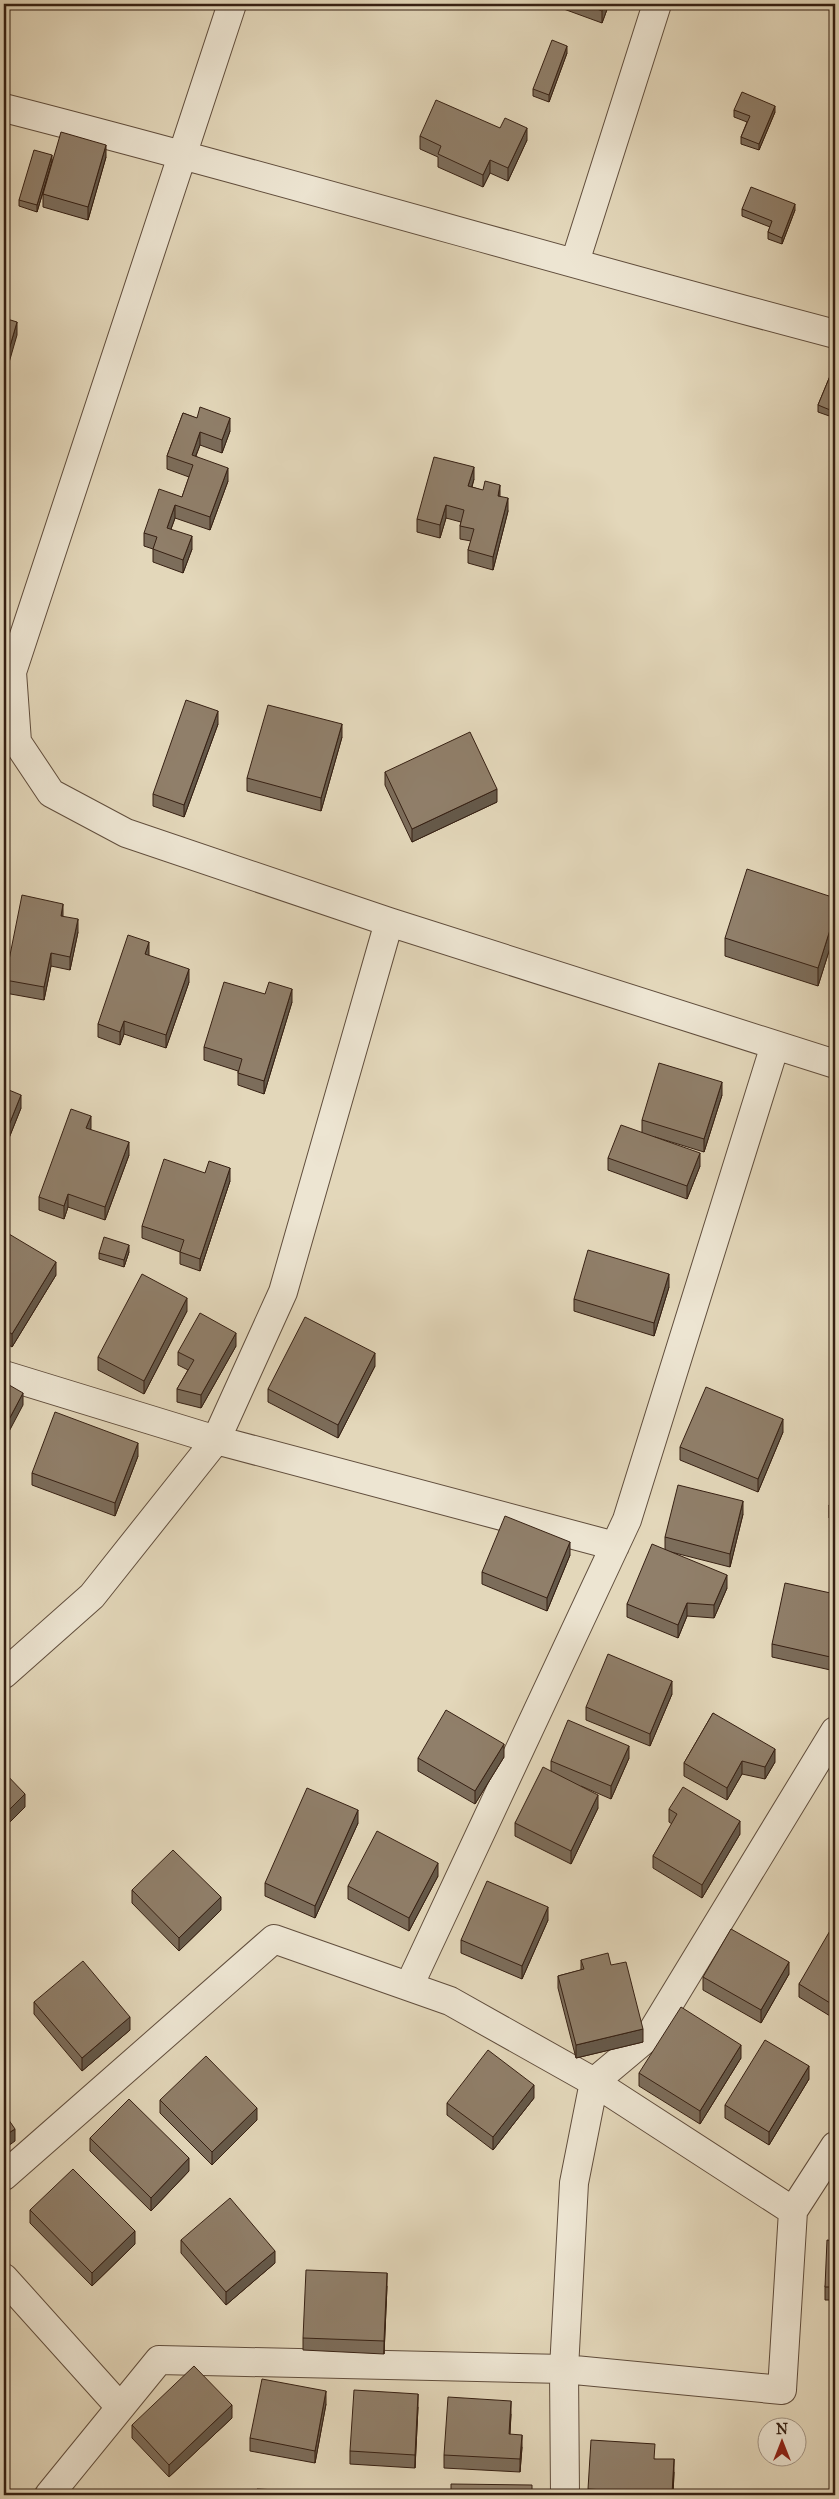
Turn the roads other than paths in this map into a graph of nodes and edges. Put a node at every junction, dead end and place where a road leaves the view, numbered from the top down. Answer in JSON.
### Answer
{"nodes":[{"id":1,"x":232,"y":4,"type":"edge"},
{"id":2,"x":657,"y":4,"type":"edge"},
{"id":3,"x":4,"y":108,"type":"edge"},
{"id":4,"x":184,"y":154,"type":"junction"},
{"id":5,"x":575,"y":262,"type":"junction"},
{"id":6,"x":835,"y":334,"type":"edge"},
{"id":7,"x":389,"y":922,"type":"junction"},
{"id":8,"x":775,"y":1045,"type":"junction"},
{"id":9,"x":835,"y":1064,"type":"edge"},
{"id":10,"x":4,"y":1375,"type":"edge"},
{"id":11,"x":216,"y":1440,"type":"junction"},
{"id":12,"x":614,"y":1546,"type":"junction"},
{"id":13,"x":4,"y":1674,"type":"edge"},
{"id":14,"x":835,"y":1731,"type":"edge"},
{"id":15,"x":409,"y":1986,"type":"junction"},
{"id":16,"x":594,"y":2082,"type":"junction"},
{"id":17,"x":835,"y":2146,"type":"edge"},
{"id":18,"x":4,"y":2176,"type":"edge"},
{"id":19,"x":793,"y":2211,"type":"junction"},
{"id":20,"x":4,"y":2278,"type":"edge"},
{"id":21,"x":564,"y":2369,"type":"junction"},
{"id":22,"x":120,"y":2408,"type":"junction"},
{"id":23,"x":50,"y":2495,"type":"edge"},
{"id":24,"x":565,"y":2495,"type":"edge"}],
"edges":[{"from":1,"to":4,"type":"street"},
{"from":2,"to":5,"type":"street"},
{"from":3,"to":4,"type":"street"},
{"from":4,"to":5,"type":"street"},
{"from":4,"to":7,"type":"street"},
{"from":5,"to":6,"type":"street"},
{"from":7,"to":8,"type":"street"},
{"from":7,"to":11,"type":"street"},
{"from":8,"to":9,"type":"street"},
{"from":8,"to":12,"type":"street"},
{"from":10,"to":11,"type":"street"},
{"from":11,"to":12,"type":"street"},
{"from":11,"to":13,"type":"street"},
{"from":12,"to":15,"type":"street"},
{"from":14,"to":16,"type":"street"},
{"from":15,"to":16,"type":"street"},
{"from":15,"to":18,"type":"street"},
{"from":16,"to":19,"type":"street"},
{"from":16,"to":21,"type":"street"},
{"from":17,"to":19,"type":"street"},
{"from":19,"to":21,"type":"street"},
{"from":20,"to":22,"type":"street"},
{"from":21,"to":22,"type":"street"},
{"from":21,"to":24,"type":"street"},
{"from":22,"to":23,"type":"street"}]}
